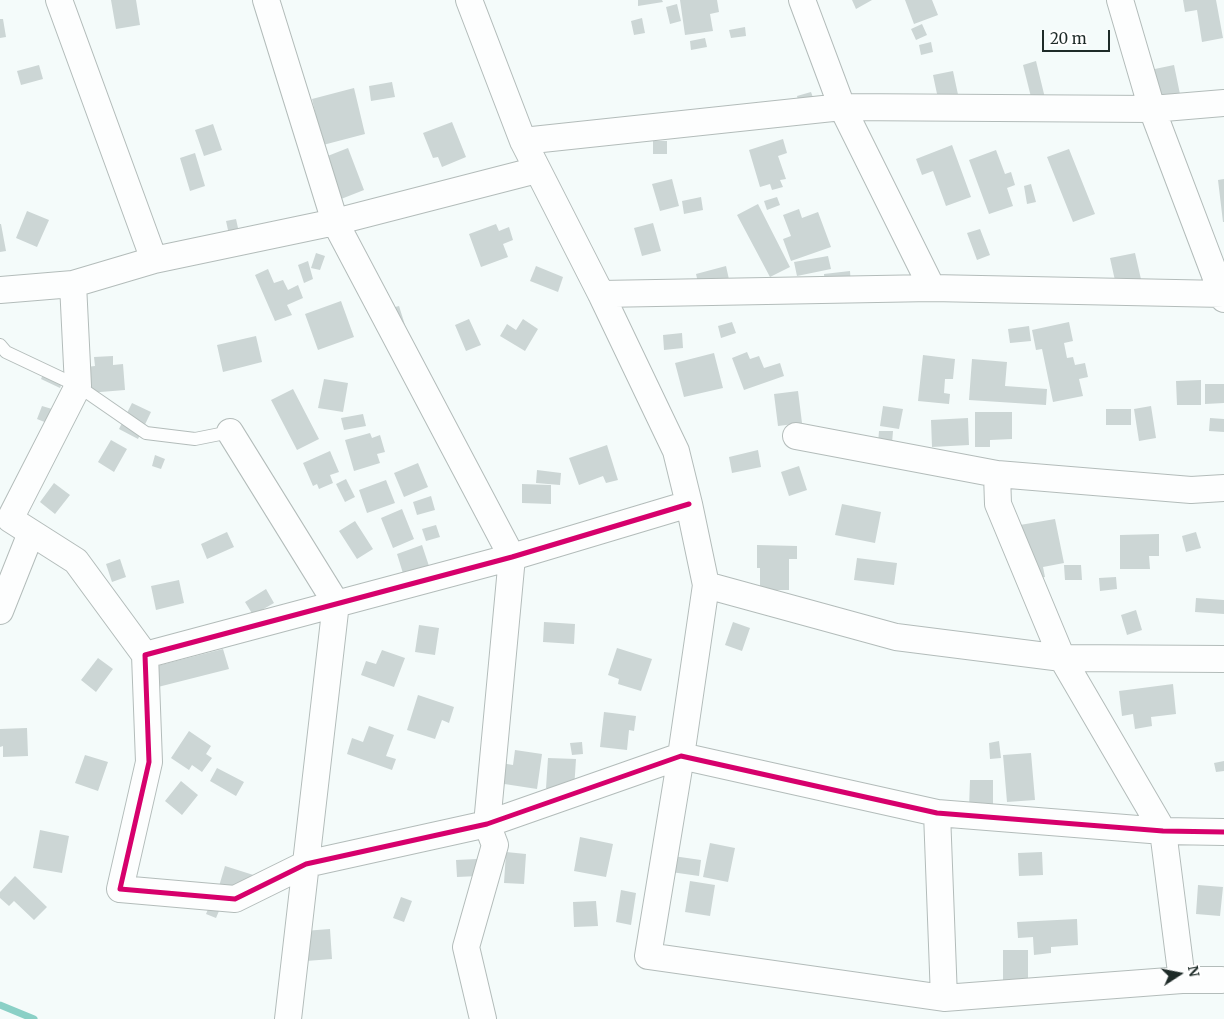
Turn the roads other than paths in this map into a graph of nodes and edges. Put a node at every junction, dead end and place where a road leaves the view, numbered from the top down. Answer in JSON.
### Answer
{"nodes":[{"id":1,"x":59,"y":0,"type":"edge"},
{"id":2,"x":266,"y":0,"type":"edge"},
{"id":3,"x":469,"y":0,"type":"edge"},
{"id":4,"x":802,"y":0,"type":"edge"},
{"id":5,"x":1120,"y":0,"type":"edge"},
{"id":6,"x":1224,"y":102,"type":"edge"},
{"id":7,"x":842,"y":107,"type":"junction"},
{"id":8,"x":1152,"y":109,"type":"junction"},
{"id":9,"x":522,"y":142,"type":"junction"},
{"id":10,"x":537,"y":170,"type":"junction"},
{"id":11,"x":335,"y":222,"type":"junction"},
{"id":12,"x":154,"y":260,"type":"junction"},
{"id":13,"x":73,"y":284,"type":"junction"},
{"id":14,"x":932,"y":288,"type":"junction"},
{"id":15,"x":0,"y":290,"type":"edge"},
{"id":16,"x":601,"y":294,"type":"junction"},
{"id":17,"x":1223,"y":296,"type":"edge"},
{"id":18,"x":0,"y":345,"type":"edge"},
{"id":19,"x":78,"y":386,"type":"junction"},
{"id":20,"x":230,"y":432,"type":"joint"},
{"id":21,"x":796,"y":436,"type":"dead end"},
{"id":22,"x":997,"y":474,"type":"junction"},
{"id":23,"x":1224,"y":488,"type":"edge"},
{"id":24,"x":689,"y":504,"type":"junction"},
{"id":25,"x":31,"y":533,"type":"junction"},
{"id":26,"x":512,"y":557,"type":"junction"},
{"id":27,"x":706,"y":585,"type":"junction"},
{"id":28,"x":336,"y":604,"type":"junction"},
{"id":29,"x":0,"y":611,"type":"edge"},
{"id":30,"x":146,"y":655,"type":"junction"},
{"id":31,"x":1062,"y":658,"type":"junction"},
{"id":32,"x":1224,"y":659,"type":"edge"},
{"id":33,"x":681,"y":756,"type":"junction"},
{"id":34,"x":937,"y":813,"type":"junction"},
{"id":35,"x":488,"y":824,"type":"junction"},
{"id":36,"x":1163,"y":831,"type":"junction"},
{"id":37,"x":1224,"y":832,"type":"edge"},
{"id":38,"x":306,"y":864,"type":"junction"},
{"id":39,"x":1182,"y":980,"type":"junction"},
{"id":40,"x":1222,"y":980,"type":"dead end"},
{"id":41,"x":944,"y":998,"type":"junction"},
{"id":42,"x":288,"y":1019,"type":"edge"},
{"id":43,"x":483,"y":1019,"type":"edge"}],
"edges":[{"from":1,"to":12,"type":"street"},
{"from":2,"to":11,"type":"street"},
{"from":3,"to":9,"type":"street"},
{"from":4,"to":7,"type":"street"},
{"from":5,"to":8,"type":"street"},
{"from":6,"to":8,"type":"street"},
{"from":7,"to":8,"type":"street"},
{"from":7,"to":9,"type":"street"},
{"from":7,"to":14,"type":"street"},
{"from":8,"to":17,"type":"street"},
{"from":9,"to":10,"type":"street"},
{"from":10,"to":11,"type":"street"},
{"from":10,"to":16,"type":"street"},
{"from":11,"to":12,"type":"street"},
{"from":11,"to":26,"type":"street"},
{"from":12,"to":13,"type":"street"},
{"from":13,"to":15,"type":"street"},
{"from":13,"to":19,"type":"street"},
{"from":14,"to":16,"type":"street"},
{"from":14,"to":17,"type":"street"},
{"from":16,"to":24,"type":"street"},
{"from":18,"to":19,"type":"lane"},
{"from":19,"to":20,"type":"lane"},
{"from":19,"to":25,"type":"street"},
{"from":20,"to":28,"type":"street"},
{"from":21,"to":22,"type":"street"},
{"from":22,"to":23,"type":"street"},
{"from":22,"to":31,"type":"street"},
{"from":24,"to":26,"type":"street"},
{"from":24,"to":27,"type":"street"},
{"from":25,"to":29,"type":"street"},
{"from":25,"to":30,"type":"street"},
{"from":26,"to":28,"type":"street"},
{"from":26,"to":35,"type":"street"},
{"from":27,"to":31,"type":"street"},
{"from":27,"to":33,"type":"street"},
{"from":28,"to":30,"type":"street"},
{"from":28,"to":38,"type":"street"},
{"from":30,"to":38,"type":"street"},
{"from":31,"to":32,"type":"street"},
{"from":31,"to":36,"type":"street"},
{"from":33,"to":34,"type":"street"},
{"from":33,"to":35,"type":"street"},
{"from":33,"to":41,"type":"street"},
{"from":34,"to":36,"type":"street"},
{"from":34,"to":41,"type":"street"},
{"from":35,"to":38,"type":"street"},
{"from":35,"to":43,"type":"street"},
{"from":36,"to":37,"type":"street"},
{"from":36,"to":39,"type":"street"},
{"from":38,"to":42,"type":"street"},
{"from":39,"to":40,"type":"street"},
{"from":39,"to":41,"type":"street"}]}
